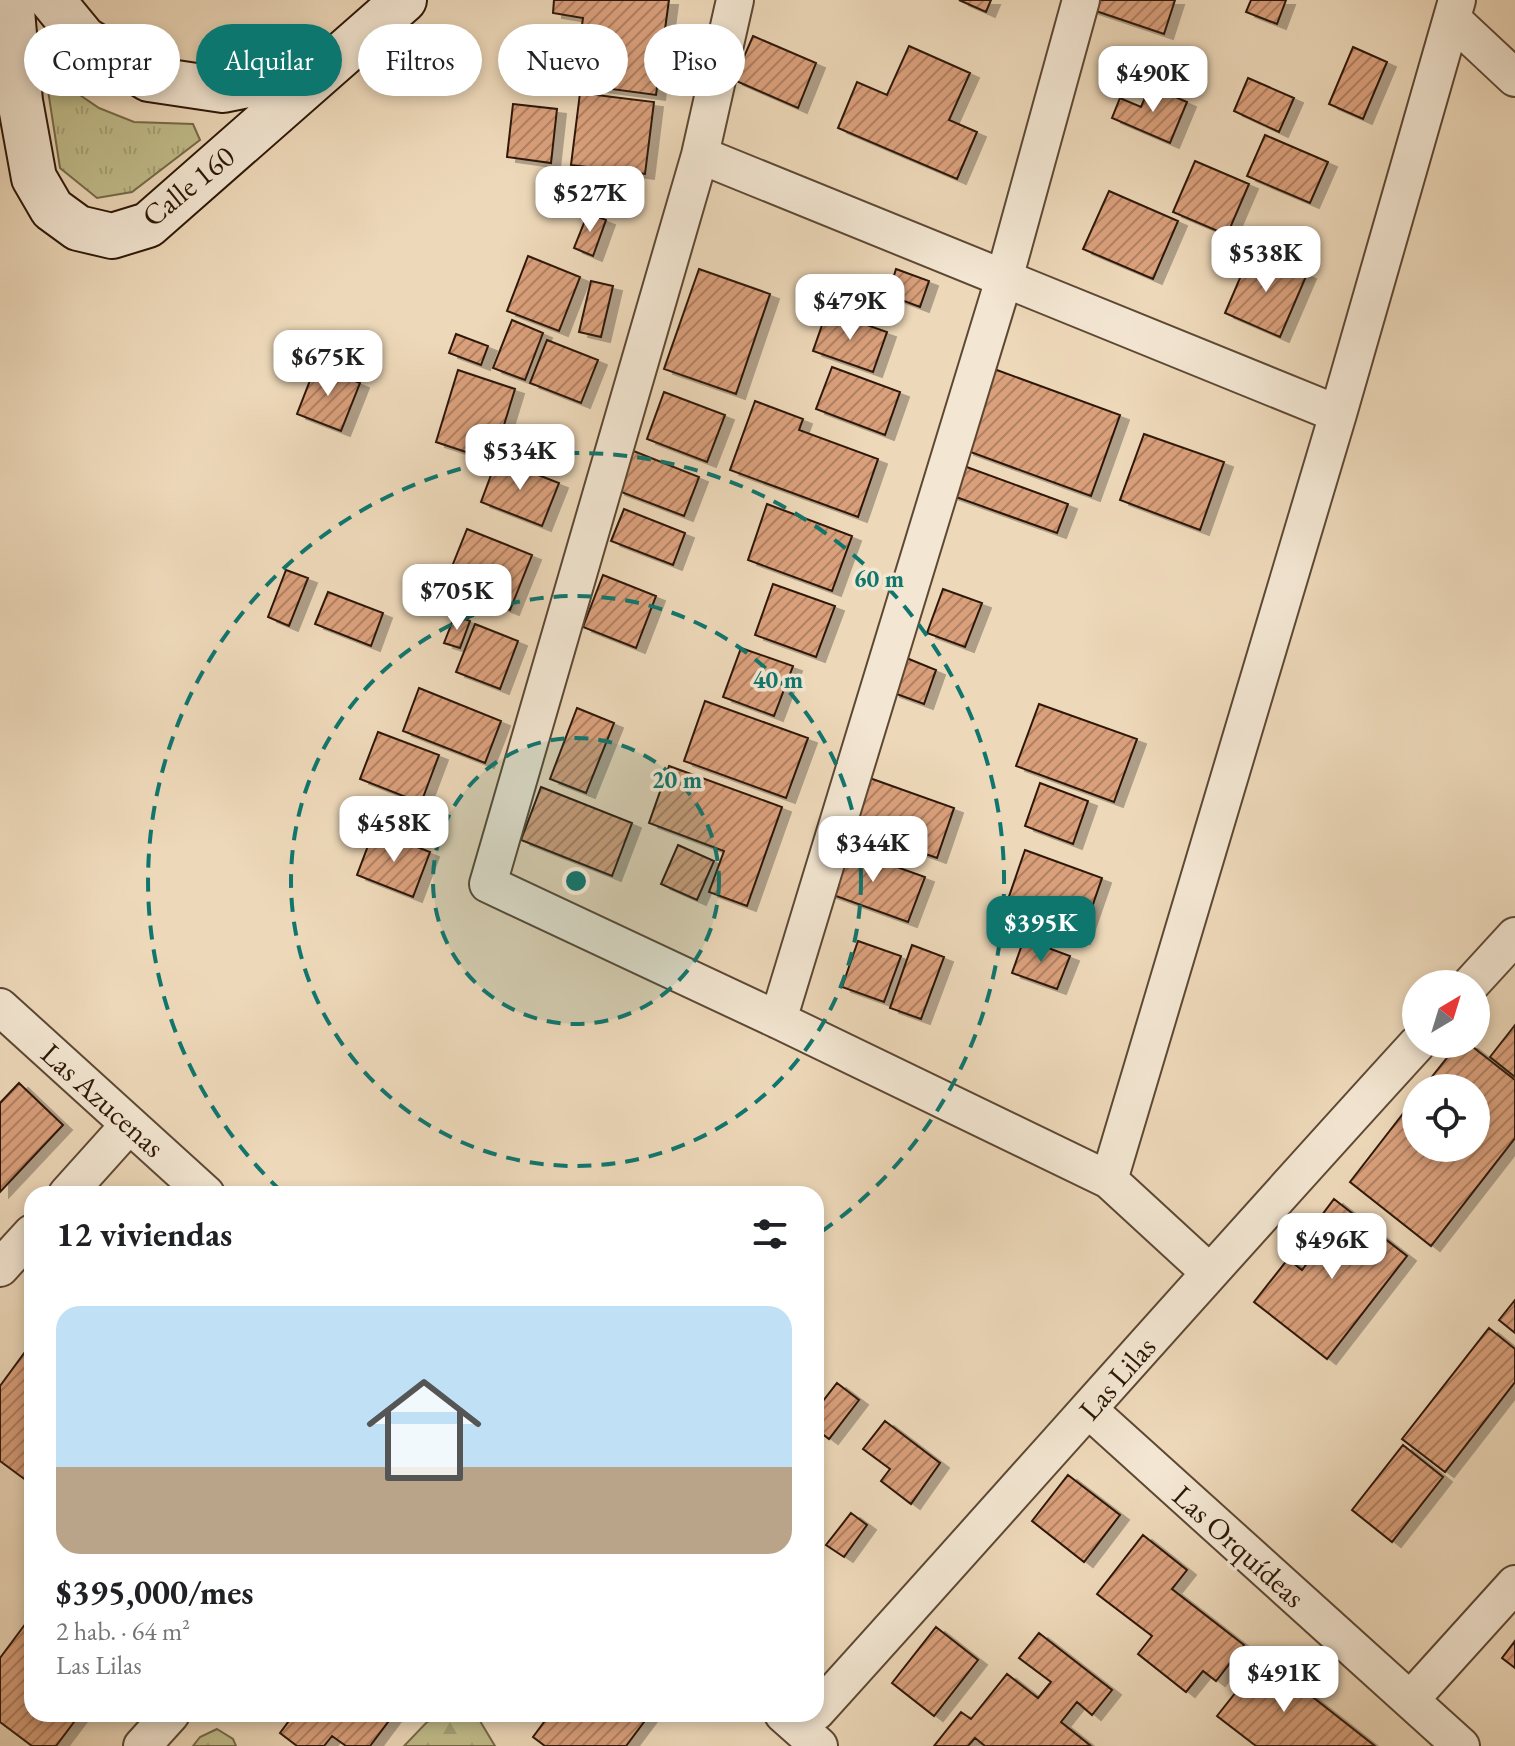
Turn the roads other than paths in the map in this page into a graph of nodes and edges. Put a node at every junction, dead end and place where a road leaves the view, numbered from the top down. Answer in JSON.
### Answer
{"nodes":[{"id":1,"x":11,"y":0,"type":"edge"},
{"id":2,"x":52,"y":0,"type":"edge"},
{"id":3,"x":404,"y":0,"type":"edge"},
{"id":4,"x":735,"y":0,"type":"edge"},
{"id":5,"x":1081,"y":0,"type":"edge"},
{"id":6,"x":1454,"y":10,"type":"edge"},
{"id":7,"x":342,"y":55,"type":"edge"},
{"id":8,"x":1515,"y":78,"type":"edge"},
{"id":9,"x":196,"y":86,"type":"edge"},
{"id":10,"x":295,"y":96,"type":"edge"},
{"id":11,"x":700,"y":155,"type":"junction"},
{"id":12,"x":1004,"y":279,"type":"junction"},
{"id":13,"x":1338,"y":414,"type":"junction"},
{"id":14,"x":1515,"y":936,"type":"edge"},
{"id":15,"x":1484,"y":970,"type":"edge"},
{"id":16,"x":0,"y":1007,"type":"edge"},
{"id":17,"x":778,"y":1020,"type":"junction"},
{"id":18,"x":1404,"y":1058,"type":"edge"},
{"id":19,"x":129,"y":1125,"type":"junction"},
{"id":20,"x":1109,"y":1180,"type":"junction"},
{"id":21,"x":74,"y":1186,"type":"edge"},
{"id":22,"x":197,"y":1186,"type":"edge"},
{"id":23,"x":24,"y":1242,"type":"edge"},
{"id":24,"x":0,"y":1268,"type":"edge"},
{"id":25,"x":1209,"y":1272,"type":"junction"},
{"id":26,"x":1089,"y":1410,"type":"junction"},
{"id":27,"x":1515,"y":1584,"type":"edge"},
{"id":28,"x":1410,"y":1700,"type":"junction"},
{"id":29,"x":824,"y":1704,"type":"edge"},
{"id":30,"x":164,"y":1722,"type":"edge"},
{"id":31,"x":142,"y":1746,"type":"edge"},
{"id":32,"x":1461,"y":1746,"type":"edge"}],
"edges":[{"from":1,"to":10,"type":"main road","name":"Calle 160"},
{"from":2,"to":9,"type":"main road","name":"Calle 160"},
{"from":3,"to":7,"type":"main road","name":"Calle 160"},
{"from":4,"to":11,"type":"street"},
{"from":5,"to":12,"type":"street"},
{"from":6,"to":8,"type":"street"},
{"from":6,"to":13,"type":"street"},
{"from":11,"to":12,"type":"street"},
{"from":11,"to":17,"type":"street"},
{"from":12,"to":13,"type":"street"},
{"from":12,"to":17,"type":"street"},
{"from":13,"to":20,"type":"street"},
{"from":14,"to":15,"type":"street"},
{"from":16,"to":19,"type":"street","name":"Las Azucenas"},
{"from":17,"to":20,"type":"street"},
{"from":18,"to":25,"type":"street","name":"Las Lilas"},
{"from":19,"to":21,"type":"street"},
{"from":19,"to":22,"type":"street","name":"Las Azucenas"},
{"from":20,"to":25,"type":"street"},
{"from":23,"to":24,"type":"street"},
{"from":25,"to":26,"type":"street","name":"Las Lilas"},
{"from":26,"to":28,"type":"street","name":"Las Orquídeas"},
{"from":26,"to":29,"type":"street","name":"Las Lilas"},
{"from":27,"to":28,"type":"street"},
{"from":28,"to":32,"type":"street","name":"Las Orquídeas"},
{"from":30,"to":31,"type":"street"}]}
